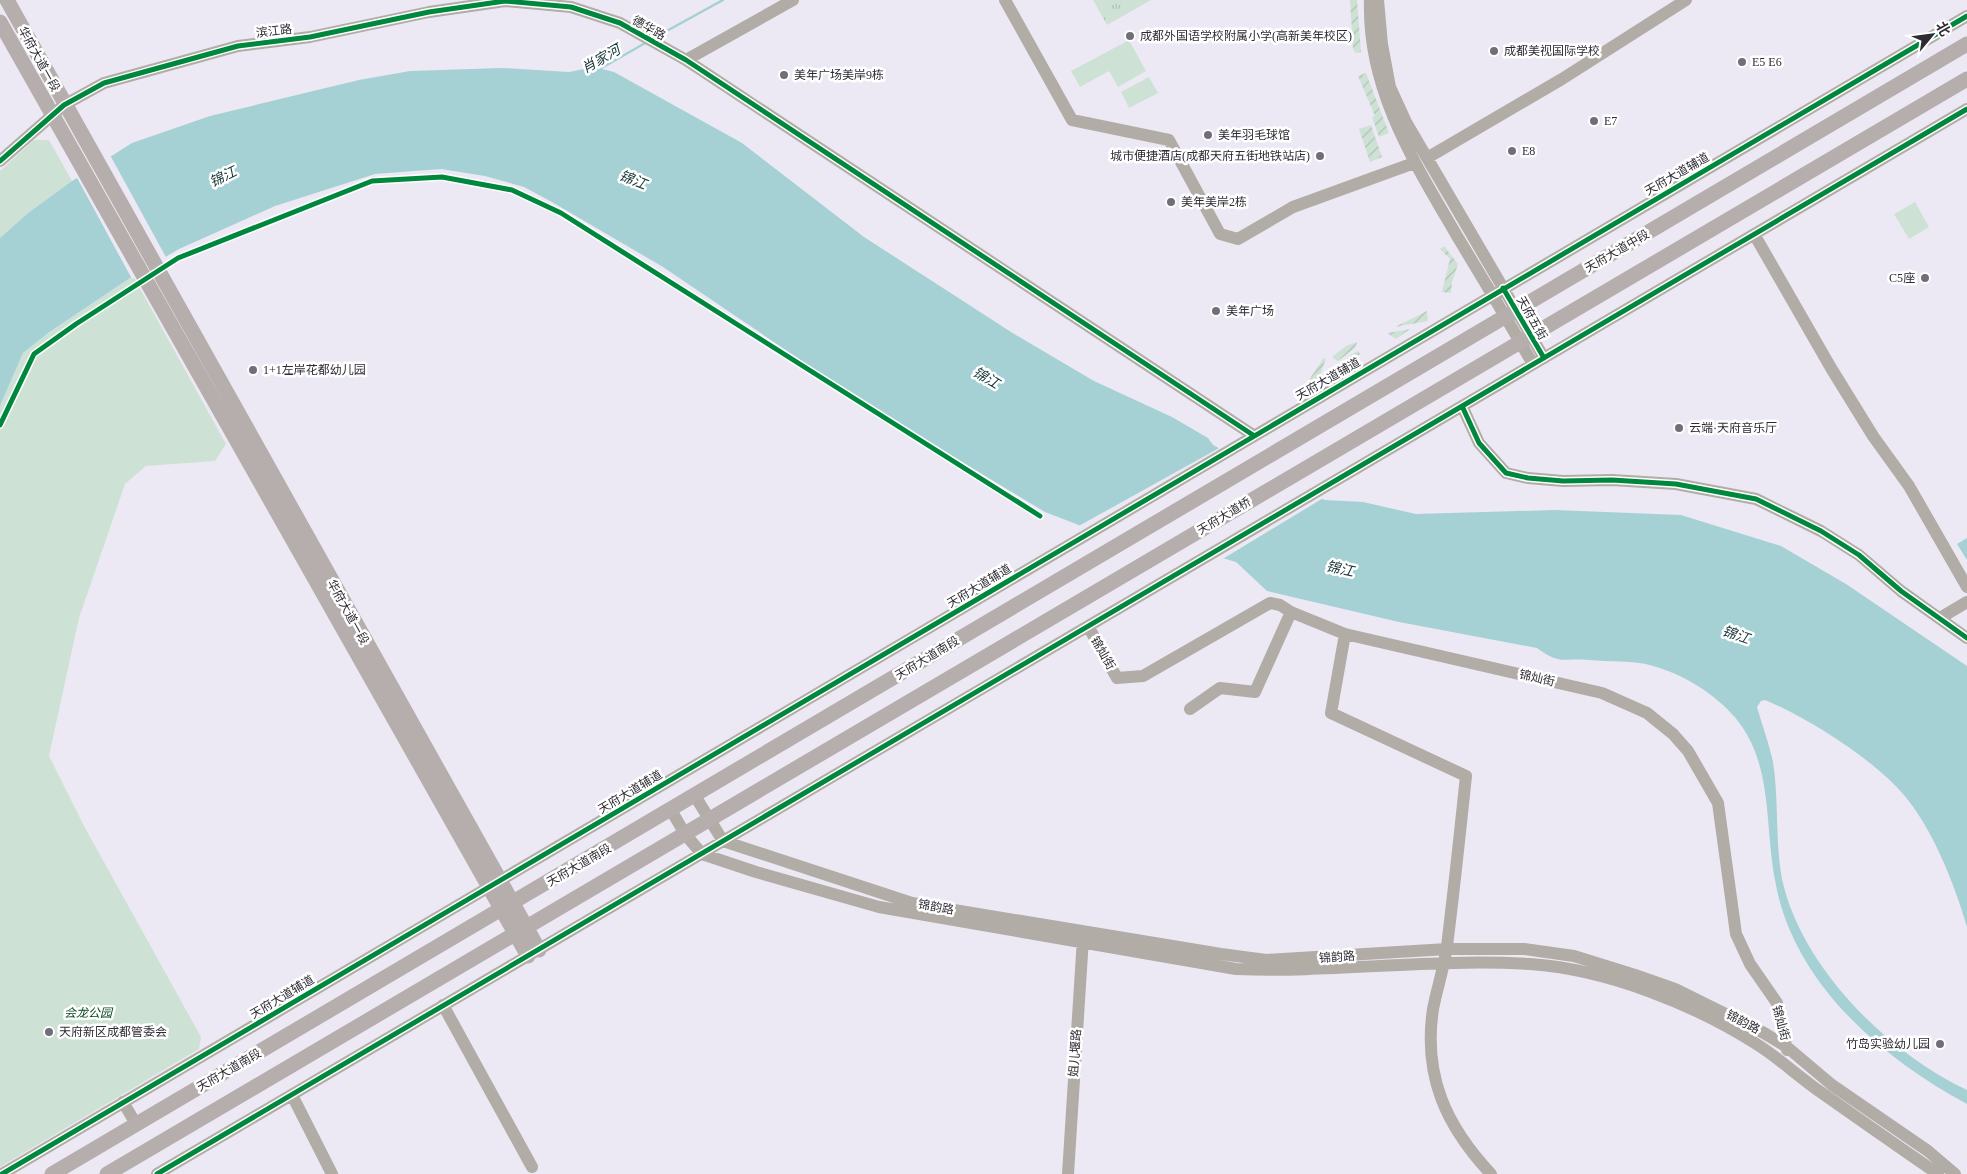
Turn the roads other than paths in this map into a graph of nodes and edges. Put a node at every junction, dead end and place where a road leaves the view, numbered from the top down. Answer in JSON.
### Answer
{"nodes":[{"id":1,"x":7,"y":0,"type":"edge"},
{"id":2,"x":793,"y":0,"type":"edge"},
{"id":3,"x":1005,"y":0,"type":"edge"},
{"id":4,"x":1370,"y":0,"type":"edge"},
{"id":5,"x":1378,"y":0,"type":"edge"},
{"id":6,"x":1686,"y":0,"type":"edge"},
{"id":7,"x":573,"y":4,"type":"edge"},
{"id":8,"x":428,"y":6,"type":"edge"},
{"id":9,"x":1967,"y":16,"type":"edge"},
{"id":10,"x":0,"y":24,"type":"edge"},
{"id":11,"x":1967,"y":44,"type":"edge"},
{"id":12,"x":686,"y":60,"type":"junction"},
{"id":13,"x":1967,"y":79,"type":"edge"},
{"id":14,"x":64,"y":105,"type":"junction"},
{"id":15,"x":1967,"y":109,"type":"edge"},
{"id":16,"x":52,"y":115,"type":"junction"},
{"id":17,"x":81,"y":149,"type":"junction"},
{"id":18,"x":1427,"y":158,"type":"junction"},
{"id":19,"x":0,"y":161,"type":"edge"},
{"id":20,"x":1414,"y":163,"type":"junction"},
{"id":21,"x":1754,"y":234,"type":"junction"},
{"id":22,"x":1498,"y":291,"type":"junction"},
{"id":23,"x":1510,"y":313,"type":"junction"},
{"id":24,"x":1525,"y":339,"type":"junction"},
{"id":25,"x":1538,"y":361,"type":"junction"},
{"id":26,"x":1462,"y":406,"type":"junction"},
{"id":27,"x":1253,"y":435,"type":"junction"},
{"id":28,"x":1266,"y":457,"type":"joint"},
{"id":29,"x":1967,"y":587,"type":"edge"},
{"id":30,"x":1967,"y":602,"type":"edge"},
{"id":31,"x":1291,"y":612,"type":"junction"},
{"id":32,"x":1940,"y":618,"type":"junction"},
{"id":33,"x":1088,"y":626,"type":"junction"},
{"id":34,"x":1345,"y":634,"type":"junction"},
{"id":35,"x":1967,"y":638,"type":"edge"},
{"id":36,"x":1190,"y":709,"type":"dead end"},
{"id":37,"x":695,"y":796,"type":"junction"},
{"id":38,"x":671,"y":810,"type":"junction"},
{"id":39,"x":710,"y":820,"type":"junction"},
{"id":40,"x":685,"y":834,"type":"junction"},
{"id":41,"x":722,"y":841,"type":"junction"},
{"id":42,"x":702,"y":854,"type":"junction"},
{"id":43,"x":494,"y":884,"type":"junction"},
{"id":44,"x":508,"y":906,"type":"junction"},
{"id":45,"x":521,"y":930,"type":"junction"},
{"id":46,"x":1083,"y":938,"type":"junction"},
{"id":47,"x":1447,"y":949,"type":"junction"},
{"id":48,"x":533,"y":953,"type":"junction"},
{"id":49,"x":1444,"y":962,"type":"junction"},
{"id":50,"x":443,"y":1005,"type":"junction"},
{"id":51,"x":1787,"y":1047,"type":"junction"},
{"id":52,"x":1788,"y":1068,"type":"junction"},
{"id":53,"x":292,"y":1095,"type":"junction"},
{"id":54,"x":123,"y":1102,"type":"junction"},
{"id":55,"x":136,"y":1124,"type":"junction"},
{"id":56,"x":532,"y":1167,"type":"dead end"},
{"id":57,"x":111,"y":1173,"type":"edge"},
{"id":58,"x":2,"y":1174,"type":"edge"},
{"id":59,"x":52,"y":1174,"type":"edge"},
{"id":60,"x":157,"y":1174,"type":"edge"},
{"id":61,"x":332,"y":1174,"type":"edge"},
{"id":62,"x":1068,"y":1174,"type":"edge"},
{"id":63,"x":1491,"y":1174,"type":"edge"},
{"id":64,"x":1938,"y":1174,"type":"edge"},
{"id":65,"x":1955,"y":1174,"type":"edge"}],
"edges":[{"from":1,"to":14,"type":"main road","name":"华府大道一段"},
{"from":2,"to":12,"type":"street"},
{"from":3,"to":20,"type":"street"},
{"from":4,"to":20,"type":"street","name":"天府五街"},
{"from":5,"to":18,"type":"street","name":"天府五街"},
{"from":6,"to":18,"type":"street"},
{"from":7,"to":8,"type":"street","name":"滨江路"},
{"from":7,"to":12,"type":"street","name":"德华路"},
{"from":8,"to":14,"type":"street","name":"滨江路"},
{"from":9,"to":22,"type":"street","name":"天府大道辅道"},
{"from":10,"to":16,"type":"main road"},
{"from":11,"to":23,"type":"main road","name":"天府大道中段"},
{"from":12,"to":27,"type":"street","name":"德华路"},
{"from":13,"to":24,"type":"main road"},
{"from":14,"to":16,"type":"street","name":"滨江路"},
{"from":14,"to":17,"type":"main road","name":"华府大道一段"},
{"from":15,"to":21,"type":"street"},
{"from":16,"to":17,"type":"main road"},
{"from":16,"to":19,"type":"street","name":"滨江路"},
{"from":17,"to":43,"type":"main road","name":"华府大道一段"},
{"from":18,"to":22,"type":"street","name":"天府五街"},
{"from":20,"to":22,"type":"street","name":"天府五街"},
{"from":21,"to":25,"type":"street"},
{"from":21,"to":29,"type":"street"},
{"from":22,"to":23,"type":"street","name":"天府五街"},
{"from":22,"to":27,"type":"street","name":"天府大道辅道"},
{"from":23,"to":24,"type":"street","name":"天府五街"},
{"from":23,"to":28,"type":"main road","name":"天府大道中段"},
{"from":24,"to":25,"type":"street","name":"天府五街"},
{"from":24,"to":39,"type":"main road","name":"天府大道桥"},
{"from":25,"to":26,"type":"street"},
{"from":26,"to":32,"type":"street"},
{"from":26,"to":33,"type":"street"},
{"from":27,"to":43,"type":"street","name":"天府大道辅道"},
{"from":28,"to":37,"type":"main road","name":"天府大道南段"},
{"from":30,"to":32,"type":"street"},
{"from":31,"to":33,"type":"street","name":"锦灿街"},
{"from":31,"to":34,"type":"street","name":"锦灿街"},
{"from":31,"to":36,"type":"street"},
{"from":32,"to":35,"type":"street"},
{"from":33,"to":41,"type":"street"},
{"from":34,"to":47,"type":"street"},
{"from":34,"to":51,"type":"street","name":"锦灿街"},
{"from":37,"to":38,"type":"main road","name":"天府大道南段"},
{"from":37,"to":39,"type":"street"},
{"from":38,"to":40,"type":"street"},
{"from":38,"to":44,"type":"main road","name":"天府大道南段"},
{"from":39,"to":40,"type":"main road"},
{"from":39,"to":41,"type":"street"},
{"from":40,"to":42,"type":"street"},
{"from":40,"to":45,"type":"main road"},
{"from":41,"to":42,"type":"street"},
{"from":41,"to":46,"type":"street","name":"锦韵路"},
{"from":42,"to":46,"type":"street","name":"锦韵路"},
{"from":42,"to":48,"type":"street"},
{"from":43,"to":44,"type":"main road","name":"华府大道一段"},
{"from":43,"to":54,"type":"street","name":"天府大道辅道"},
{"from":44,"to":45,"type":"main road","name":"华府大道一段"},
{"from":44,"to":55,"type":"main road","name":"天府大道南段"},
{"from":45,"to":48,"type":"main road","name":"华府大道一段"},
{"from":45,"to":57,"type":"main road"},
{"from":46,"to":47,"type":"street","name":"锦韵路"},
{"from":46,"to":49,"type":"street","name":"锦韵路"},
{"from":46,"to":62,"type":"street","name":"姐儿堰路"},
{"from":47,"to":49,"type":"street"},
{"from":47,"to":51,"type":"street","name":"锦韵路"},
{"from":48,"to":50,"type":"street"},
{"from":49,"to":52,"type":"street","name":"锦韵路"},
{"from":49,"to":63,"type":"street"},
{"from":50,"to":53,"type":"street"},
{"from":50,"to":56,"type":"street"},
{"from":51,"to":52,"type":"street","name":"锦灿街"},
{"from":51,"to":65,"type":"street","name":"锦韵路"},
{"from":52,"to":64,"type":"street","name":"锦韵路"},
{"from":53,"to":60,"type":"street"},
{"from":53,"to":61,"type":"street"},
{"from":54,"to":55,"type":"street"},
{"from":54,"to":58,"type":"street","name":"天府大道辅道"},
{"from":55,"to":59,"type":"main road","name":"天府大道南段"}]}
